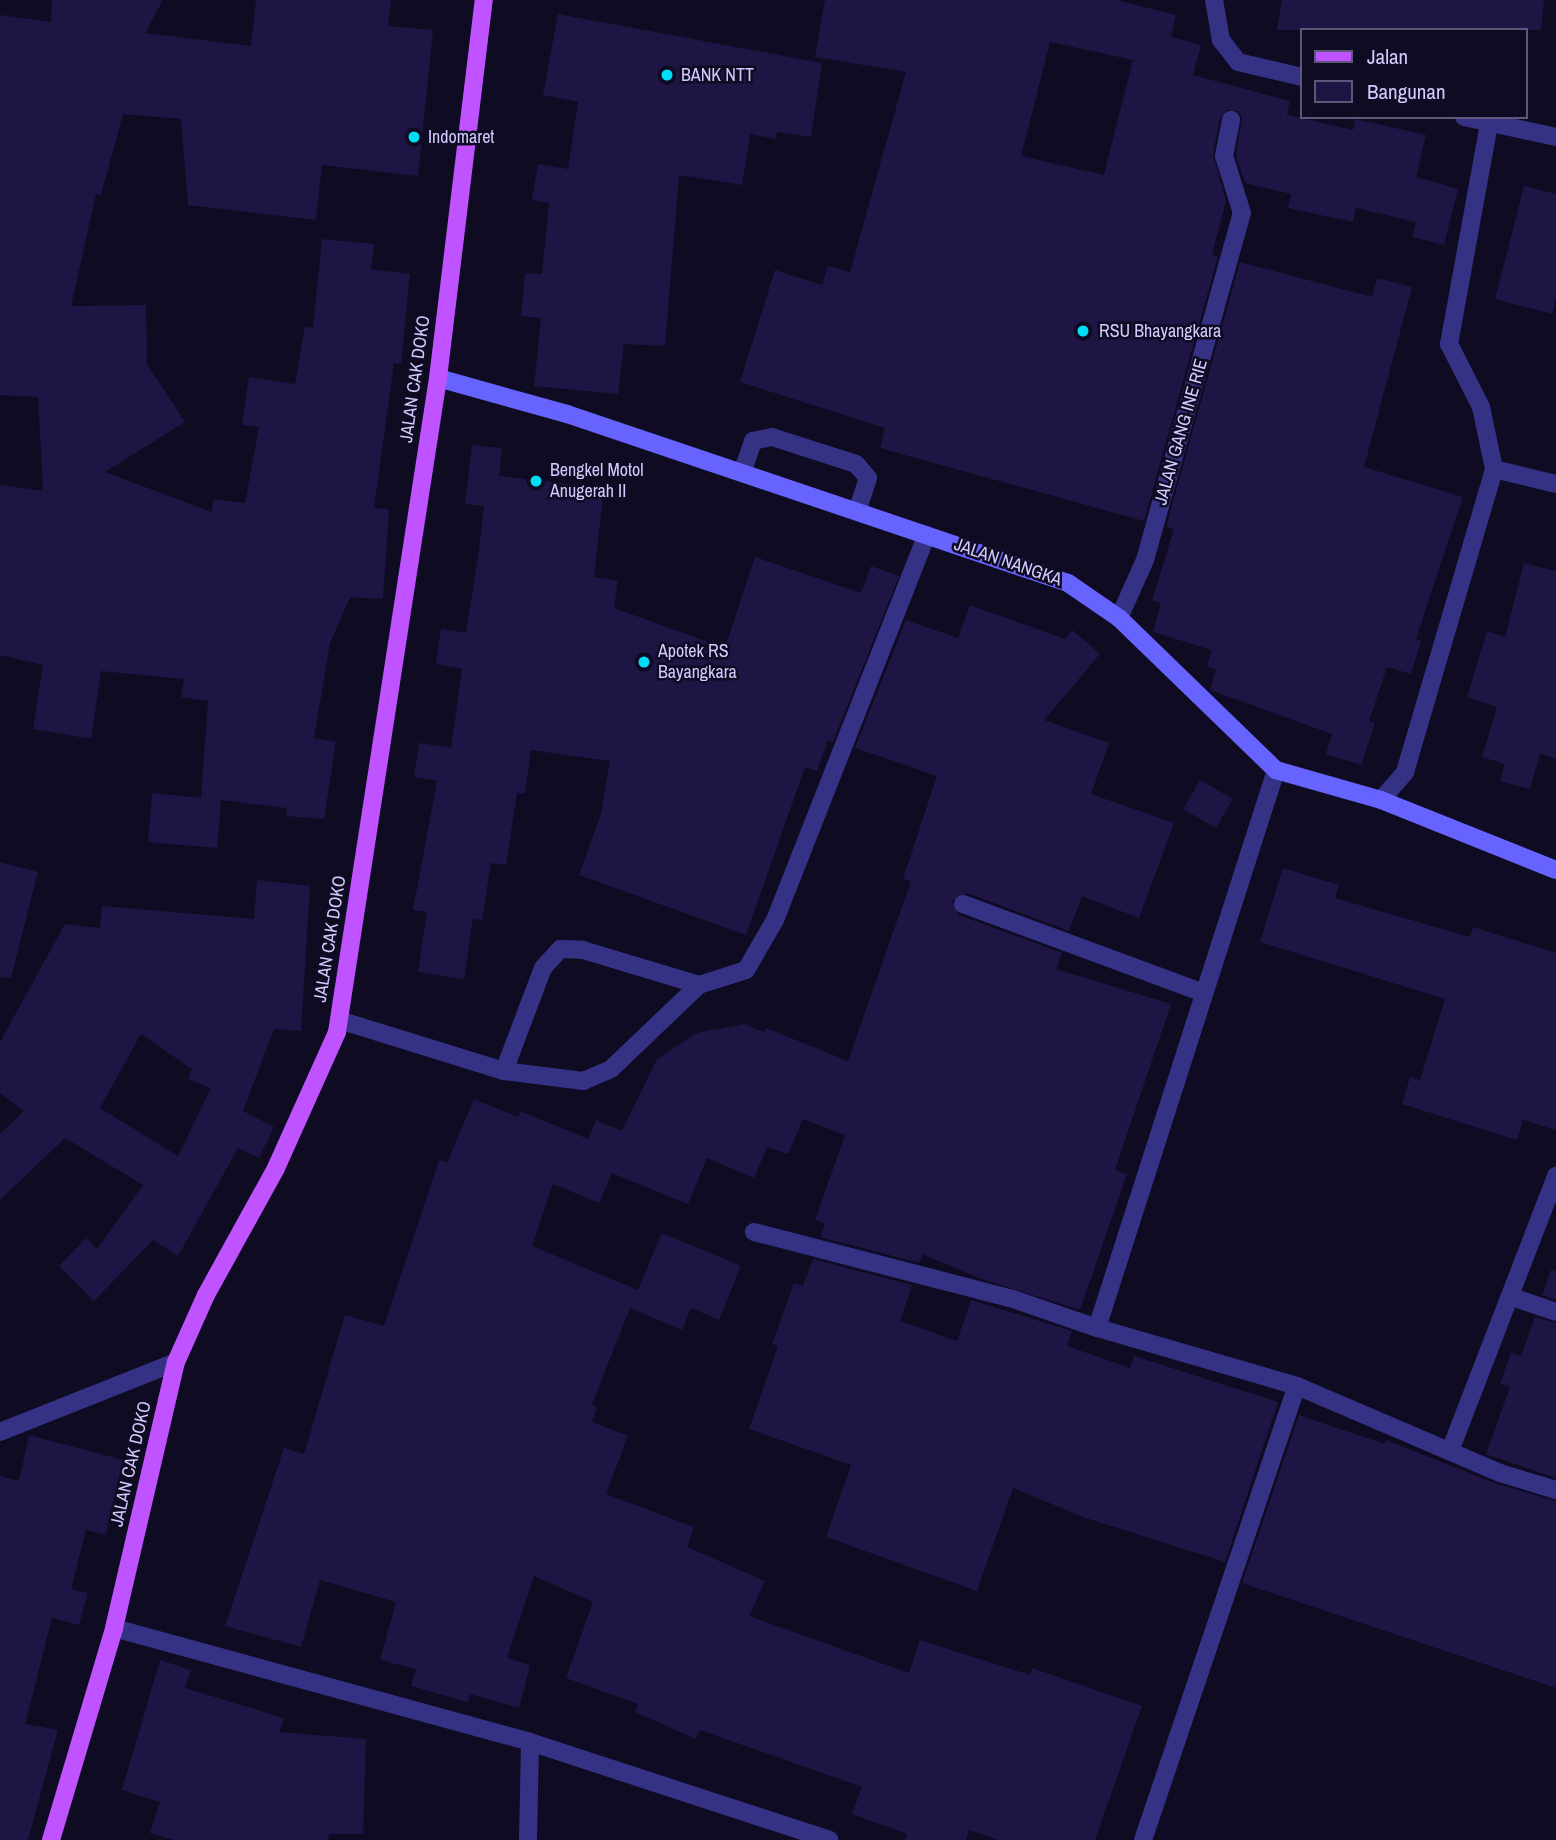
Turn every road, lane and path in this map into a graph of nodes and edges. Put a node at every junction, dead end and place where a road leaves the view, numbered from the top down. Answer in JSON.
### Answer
{"nodes":[{"id":1,"x":484,"y":0,"type":"edge"},
{"id":2,"x":1214,"y":0,"type":"edge"},
{"id":3,"x":1300,"y":77,"type":"edge"},
{"id":4,"x":1471,"y":119,"type":"edge"},
{"id":5,"x":1231,"y":120,"type":"dead end"},
{"id":6,"x":1489,"y":124,"type":"junction"},
{"id":7,"x":1556,"y":137,"type":"edge"},
{"id":8,"x":438,"y":378,"type":"junction"},
{"id":9,"x":1494,"y":469,"type":"junction"},
{"id":10,"x":742,"y":473,"type":"junction"},
{"id":11,"x":1556,"y":484,"type":"edge"},
{"id":12,"x":857,"y":511,"type":"junction"},
{"id":13,"x":927,"y":535,"type":"junction"},
{"id":14,"x":1119,"y":618,"type":"junction"},
{"id":15,"x":1276,"y":770,"type":"junction"},
{"id":16,"x":1381,"y":800,"type":"junction"},
{"id":17,"x":1556,"y":870,"type":"edge"},
{"id":18,"x":963,"y":904,"type":"dead end"},
{"id":19,"x":699,"y":985,"type":"junction"},
{"id":20,"x":1203,"y":993,"type":"junction"},
{"id":21,"x":339,"y":1020,"type":"junction"},
{"id":22,"x":504,"y":1072,"type":"junction"},
{"id":23,"x":1556,"y":1176,"type":"edge"},
{"id":24,"x":754,"y":1232,"type":"dead end"},
{"id":25,"x":1512,"y":1297,"type":"junction"},
{"id":26,"x":1556,"y":1312,"type":"edge"},
{"id":27,"x":1097,"y":1328,"type":"junction"},
{"id":28,"x":176,"y":1362,"type":"junction"},
{"id":29,"x":1297,"y":1386,"type":"junction"},
{"id":30,"x":0,"y":1432,"type":"edge"},
{"id":31,"x":1450,"y":1451,"type":"junction"},
{"id":32,"x":1556,"y":1490,"type":"edge"},
{"id":33,"x":114,"y":1628,"type":"junction"},
{"id":34,"x":530,"y":1742,"type":"junction"},
{"id":35,"x":51,"y":1840,"type":"edge"},
{"id":36,"x":528,"y":1840,"type":"edge"},
{"id":37,"x":829,"y":1840,"type":"edge"},
{"id":38,"x":1143,"y":1840,"type":"edge"}],
"edges":[{"from":1,"to":8,"type":"main road","name":"JALAN CAK DOKO"},
{"from":2,"to":3,"type":"street"},
{"from":4,"to":6,"type":"street"},
{"from":5,"to":14,"type":"street","name":"JALAN GANG INE RIE"},
{"from":6,"to":7,"type":"street"},
{"from":6,"to":9,"type":"street"},
{"from":8,"to":10,"type":"street","name":"JALAN NANGKA"},
{"from":8,"to":21,"type":"main road","name":"JALAN CAK DOKO"},
{"from":9,"to":11,"type":"street"},
{"from":9,"to":16,"type":"street"},
{"from":10,"to":12,"type":"street","name":"JALAN NANGKA"},
{"from":10,"to":12,"type":"street"},
{"from":12,"to":13,"type":"street","name":"JALAN NANGKA"},
{"from":13,"to":14,"type":"street","name":"JALAN NANGKA"},
{"from":13,"to":19,"type":"street"},
{"from":14,"to":15,"type":"street","name":"JALAN NANGKA"},
{"from":15,"to":16,"type":"street","name":"JALAN NANGKA"},
{"from":15,"to":20,"type":"street"},
{"from":16,"to":17,"type":"street","name":"JALAN NANGKA"},
{"from":18,"to":20,"type":"street"},
{"from":19,"to":22,"type":"street"},
{"from":19,"to":22,"type":"street"},
{"from":20,"to":27,"type":"street"},
{"from":21,"to":22,"type":"street"},
{"from":21,"to":28,"type":"main road","name":"JALAN CAK DOKO"},
{"from":23,"to":25,"type":"street"},
{"from":24,"to":27,"type":"street"},
{"from":25,"to":26,"type":"street"},
{"from":25,"to":31,"type":"street"},
{"from":27,"to":29,"type":"street"},
{"from":28,"to":30,"type":"street"},
{"from":28,"to":33,"type":"main road","name":"JALAN CAK DOKO"},
{"from":29,"to":31,"type":"street"},
{"from":29,"to":38,"type":"street"},
{"from":31,"to":32,"type":"street"},
{"from":33,"to":34,"type":"street"},
{"from":33,"to":35,"type":"main road","name":"JALAN CAK DOKO"},
{"from":34,"to":36,"type":"street"},
{"from":34,"to":37,"type":"street"}]}
